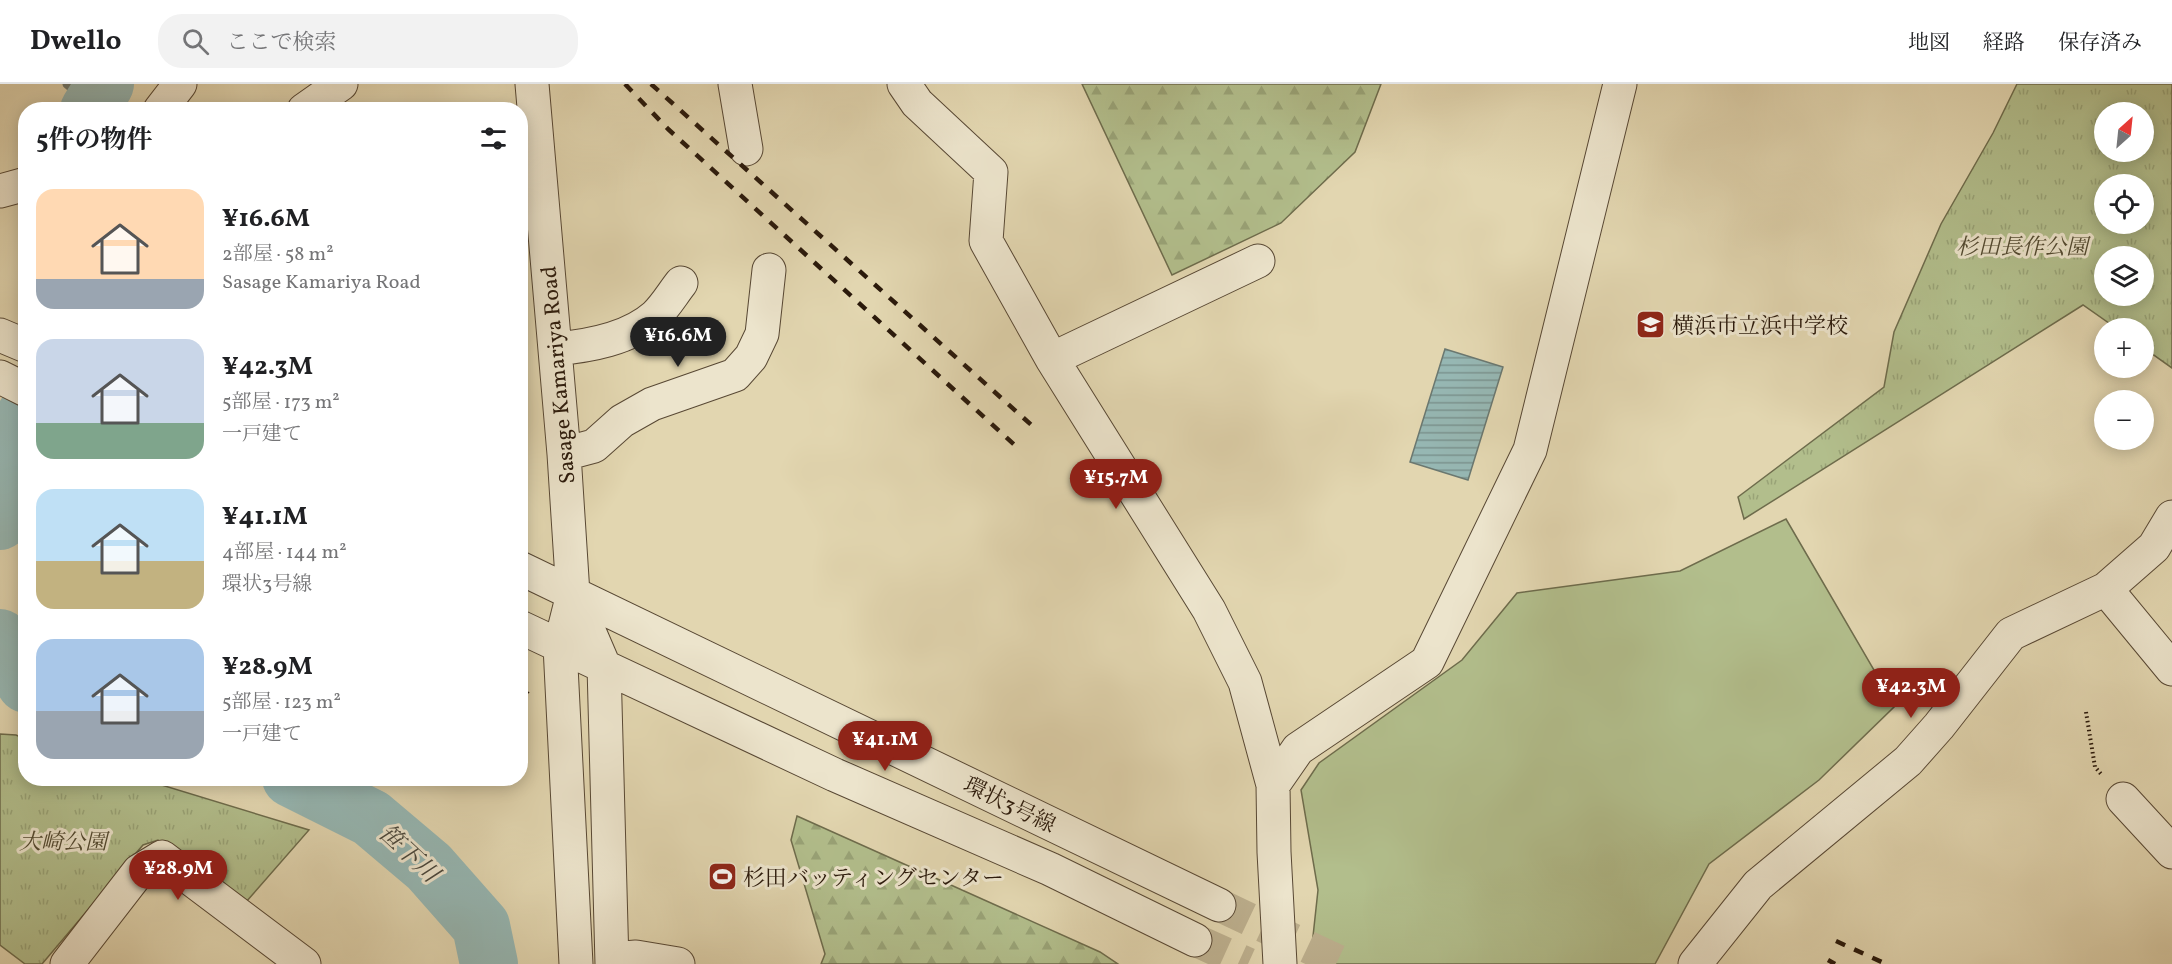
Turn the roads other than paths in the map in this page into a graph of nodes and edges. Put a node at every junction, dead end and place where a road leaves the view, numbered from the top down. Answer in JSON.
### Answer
{"nodes":[{"id":1,"x":180,"y":84,"type":"edge"},
{"id":2,"x":341,"y":84,"type":"edge"},
{"id":3,"x":532,"y":84,"type":"edge"},
{"id":4,"x":735,"y":84,"type":"edge"},
{"id":5,"x":904,"y":84,"type":"edge"},
{"id":6,"x":1620,"y":84,"type":"edge"},
{"id":7,"x":166,"y":102,"type":"edge"},
{"id":8,"x":315,"y":102,"type":"edge"},
{"id":9,"x":746,"y":149,"type":"dead end"},
{"id":10,"x":18,"y":186,"type":"edge"},
{"id":11,"x":0,"y":190,"type":"edge"},
{"id":12,"x":1258,"y":261,"type":"dead end"},
{"id":13,"x":769,"y":270,"type":"dead end"},
{"id":14,"x":681,"y":283,"type":"dead end"},
{"id":15,"x":555,"y":349,"type":"junction"},
{"id":16,"x":1052,"y":359,"type":"junction"},
{"id":17,"x":0,"y":377,"type":"edge"},
{"id":18,"x":18,"y":386,"type":"edge"},
{"id":19,"x":564,"y":454,"type":"junction"},
{"id":20,"x":2172,"y":517,"type":"edge"},
{"id":21,"x":528,"y":572,"type":"edge"},
{"id":22,"x":2106,"y":589,"type":"junction"},
{"id":23,"x":573,"y":594,"type":"junction"},
{"id":24,"x":528,"y":631,"type":"edge"},
{"id":25,"x":560,"y":646,"type":"junction"},
{"id":26,"x":604,"y":666,"type":"junction"},
{"id":27,"x":2172,"y":669,"type":"edge"},
{"id":28,"x":1273,"y":785,"type":"junction"},
{"id":29,"x":2123,"y":799,"type":"road end"},
{"id":30,"x":2172,"y":852,"type":"edge"},
{"id":31,"x":1219,"y":905,"type":"tunnel mouth"},
{"id":32,"x":1195,"y":940,"type":"tunnel mouth"},
{"id":33,"x":290,"y":960,"type":"edge"},
{"id":34,"x":612,"y":962,"type":"edge"},
{"id":35,"x":67,"y":964,"type":"edge"},
{"id":36,"x":576,"y":964,"type":"edge"},
{"id":37,"x":678,"y":964,"type":"edge"},
{"id":38,"x":1280,"y":964,"type":"edge"},
{"id":39,"x":1695,"y":964,"type":"edge"}],
"edges":[{"from":1,"to":7,"type":"street"},
{"from":2,"to":8,"type":"street"},
{"from":3,"to":15,"type":"street","name":"Sasage Kamariya Road"},
{"from":4,"to":9,"type":"street"},
{"from":5,"to":16,"type":"street"},
{"from":6,"to":28,"type":"street"},
{"from":10,"to":11,"type":"street"},
{"from":12,"to":16,"type":"street"},
{"from":13,"to":19,"type":"street"},
{"from":14,"to":15,"type":"street"},
{"from":15,"to":19,"type":"street","name":"Sasage Kamariya Road"},
{"from":16,"to":28,"type":"street"},
{"from":17,"to":18,"type":"street"},
{"from":19,"to":23,"type":"street","name":"Sasage Kamariya Road"},
{"from":20,"to":22,"type":"street"},
{"from":21,"to":23,"type":"street","name":"環状3号線"},
{"from":22,"to":27,"type":"street"},
{"from":22,"to":39,"type":"street"},
{"from":23,"to":25,"type":"street","name":"Sasage Kamariya Road"},
{"from":23,"to":26,"type":"street","name":"Sasage Kamariya Road"},
{"from":23,"to":31,"type":"street","name":"環状3号線"},
{"from":24,"to":25,"type":"street","name":"環状3号線"},
{"from":25,"to":26,"type":"street","name":"環状3号線"},
{"from":25,"to":36,"type":"street","name":"Sasage Kamariya Road"},
{"from":26,"to":32,"type":"street","name":"環状3号線"},
{"from":26,"to":34,"type":"street","name":"Sasage Kamariya Road"},
{"from":28,"to":38,"type":"street"},
{"from":29,"to":30,"type":"street"},
{"from":33,"to":35,"type":"street"},
{"from":34,"to":37,"type":"street"}]}
